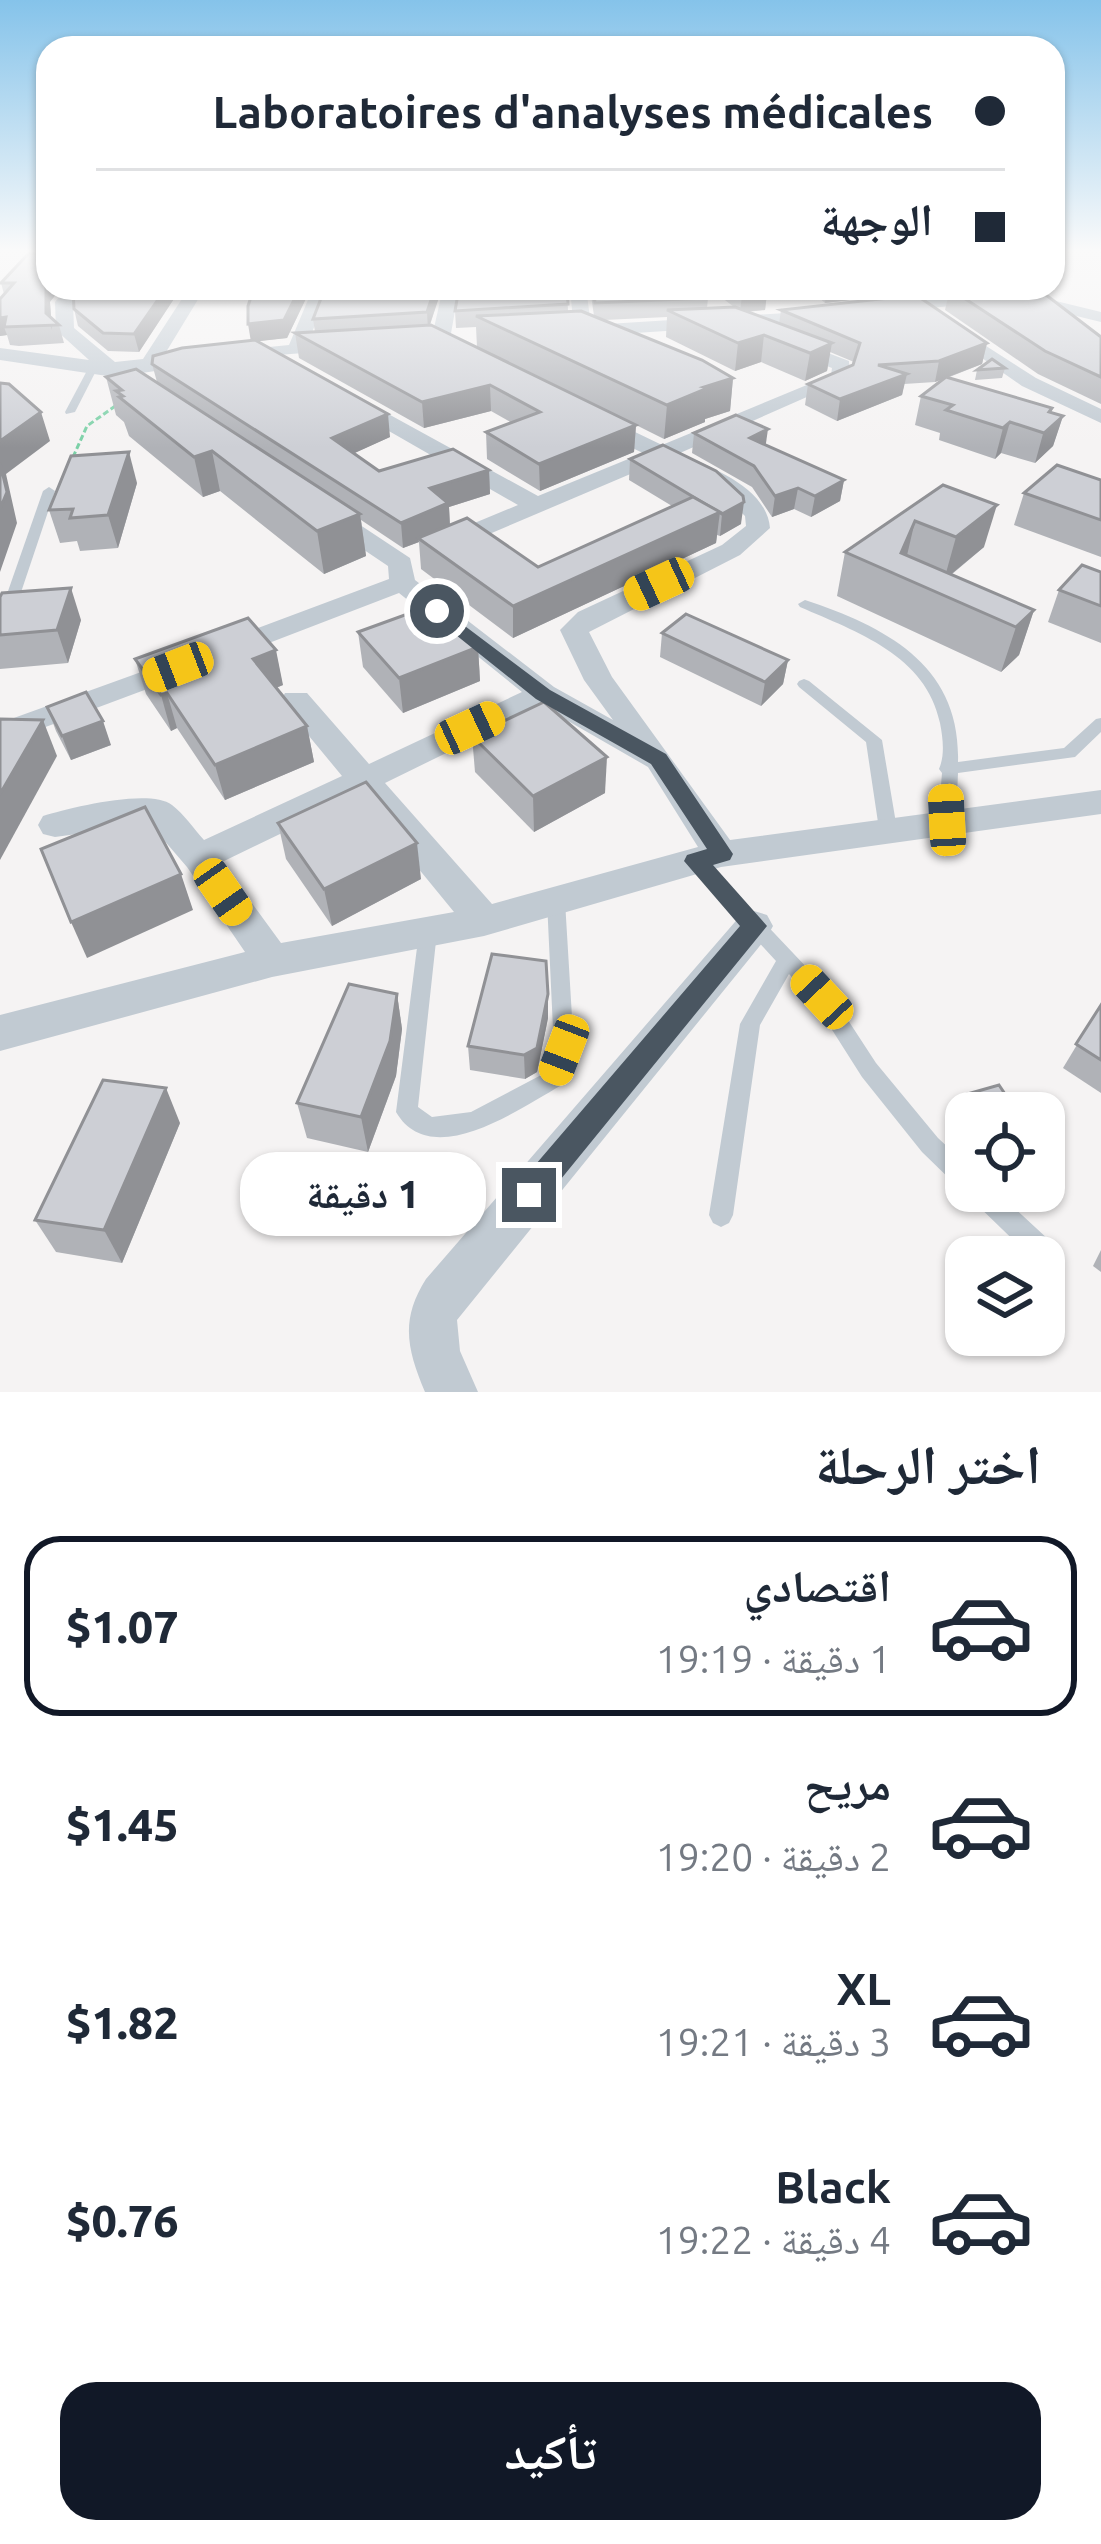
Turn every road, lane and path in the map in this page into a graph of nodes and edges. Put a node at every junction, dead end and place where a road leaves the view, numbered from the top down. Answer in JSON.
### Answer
{"nodes":[{"id":1,"x":65,"y":318,"type":"edge"},
{"id":2,"x":180,"y":318,"type":"edge"},
{"id":3,"x":309,"y":318,"type":"edge"},
{"id":4,"x":445,"y":318,"type":"edge"},
{"id":5,"x":582,"y":318,"type":"edge"},
{"id":6,"x":729,"y":318,"type":"edge"},
{"id":7,"x":790,"y":318,"type":"edge"},
{"id":8,"x":936,"y":318,"type":"edge"},
{"id":9,"x":1092,"y":318,"type":"edge"},
{"id":10,"x":735,"y":323,"type":"junction"},
{"id":11,"x":584,"y":332,"type":"junction"},
{"id":12,"x":560,"y":333,"type":"edge"},
{"id":13,"x":1072,"y":334,"type":"edge"},
{"id":14,"x":488,"y":338,"type":"edge"},
{"id":15,"x":440,"y":341,"type":"junction"},
{"id":16,"x":416,"y":342,"type":"edge"},
{"id":17,"x":345,"y":345,"type":"edge"},
{"id":18,"x":297,"y":347,"type":"junction"},
{"id":19,"x":624,"y":349,"type":"edge"},
{"id":20,"x":265,"y":352,"type":"junction"},
{"id":21,"x":0,"y":354,"type":"edge"},
{"id":22,"x":480,"y":362,"type":"edge"},
{"id":23,"x":101,"y":368,"type":"junction"},
{"id":24,"x":307,"y":376,"type":"edge"},
{"id":25,"x":147,"y":378,"type":"junction"},
{"id":26,"x":328,"y":388,"type":"edge"},
{"id":27,"x":70,"y":412,"type":"dead end"},
{"id":28,"x":579,"y":413,"type":"edge"},
{"id":29,"x":1101,"y":418,"type":"edge"},
{"id":30,"x":659,"y":454,"type":"junction"},
{"id":31,"x":49,"y":491,"type":"joint"},
{"id":32,"x":303,"y":497,"type":"edge"},
{"id":33,"x":536,"y":506,"type":"junction"},
{"id":34,"x":402,"y":573,"type":"junction"},
{"id":35,"x":805,"y":604,"type":"dead end"},
{"id":36,"x":0,"y":634,"type":"edge"},
{"id":37,"x":804,"y":685,"type":"dead end"},
{"id":38,"x":543,"y":694,"type":"junction"},
{"id":39,"x":296,"y":700,"type":"dead end"},
{"id":40,"x":1101,"y":723,"type":"edge"},
{"id":41,"x":0,"y":734,"type":"edge"},
{"id":42,"x":659,"y":759,"type":"junction"},
{"id":43,"x":947,"y":769,"type":"junction"},
{"id":44,"x":362,"y":779,"type":"junction"},
{"id":45,"x":1101,"y":802,"type":"edge"},
{"id":46,"x":947,"y":820,"type":"junction"},
{"id":47,"x":55,"y":825,"type":"dead end"},
{"id":48,"x":888,"y":829,"type":"junction"},
{"id":49,"x":708,"y":857,"type":"junction"},
{"id":50,"x":199,"y":858,"type":"junction"},
{"id":51,"x":556,"y":901,"type":"junction"},
{"id":52,"x":484,"y":921,"type":"junction"},
{"id":53,"x":754,"y":926,"type":"junction"},
{"id":54,"x":428,"y":932,"type":"junction"},
{"id":55,"x":787,"y":960,"type":"junction"},
{"id":56,"x":272,"y":961,"type":"junction"},
{"id":57,"x":0,"y":1033,"type":"edge"},
{"id":58,"x":945,"y":1158,"type":"edge"},
{"id":59,"x":1001,"y":1212,"type":"edge"},
{"id":60,"x":722,"y":1215,"type":"dead end"},
{"id":61,"x":1027,"y":1236,"type":"edge"},
{"id":62,"x":452,"y":1392,"type":"edge"}],
"edges":[{"from":1,"to":23,"type":"street"},
{"from":2,"to":25,"type":"street"},
{"from":3,"to":18,"type":"street"},
{"from":4,"to":15,"type":"street"},
{"from":5,"to":11,"type":"street"},
{"from":6,"to":10,"type":"street"},
{"from":7,"to":10,"type":"street"},
{"from":8,"to":29,"type":"street"},
{"from":9,"to":13,"type":"street"},
{"from":10,"to":11,"type":"street"},
{"from":10,"to":30,"type":"street"},
{"from":11,"to":12,"type":"street"},
{"from":11,"to":19,"type":"street"},
{"from":14,"to":15,"type":"street"},
{"from":15,"to":16,"type":"street"},
{"from":15,"to":22,"type":"street"},
{"from":17,"to":18,"type":"street"},
{"from":18,"to":20,"type":"street"},
{"from":20,"to":24,"type":"street"},
{"from":20,"to":25,"type":"street"},
{"from":21,"to":23,"type":"street"},
{"from":23,"to":25,"type":"street"},
{"from":23,"to":27,"type":"lane"},
{"from":25,"to":31,"type":"path"},
{"from":26,"to":33,"type":"street"},
{"from":28,"to":30,"type":"street"},
{"from":30,"to":33,"type":"street"},
{"from":30,"to":42,"type":"street"},
{"from":31,"to":36,"type":"lane"},
{"from":32,"to":34,"type":"street"},
{"from":33,"to":34,"type":"street"},
{"from":34,"to":38,"type":"street"},
{"from":34,"to":41,"type":"street"},
{"from":35,"to":43,"type":"lane"},
{"from":37,"to":48,"type":"lane"},
{"from":38,"to":42,"type":"street"},
{"from":38,"to":44,"type":"street"},
{"from":39,"to":44,"type":"street"},
{"from":40,"to":43,"type":"lane"},
{"from":42,"to":49,"type":"street"},
{"from":43,"to":46,"type":"lane"},
{"from":44,"to":50,"type":"street"},
{"from":44,"to":52,"type":"street"},
{"from":45,"to":46,"type":"street"},
{"from":46,"to":48,"type":"street"},
{"from":47,"to":50,"type":"street"},
{"from":48,"to":49,"type":"street"},
{"from":49,"to":51,"type":"street"},
{"from":49,"to":53,"type":"lane"},
{"from":50,"to":56,"type":"street"},
{"from":51,"to":52,"type":"street"},
{"from":51,"to":54,"type":"lane"},
{"from":52,"to":54,"type":"street"},
{"from":53,"to":55,"type":"lane"},
{"from":53,"to":62,"type":"street"},
{"from":54,"to":56,"type":"street"},
{"from":55,"to":58,"type":"lane"},
{"from":55,"to":60,"type":"lane"},
{"from":56,"to":57,"type":"street"},
{"from":59,"to":61,"type":"lane"}]}
